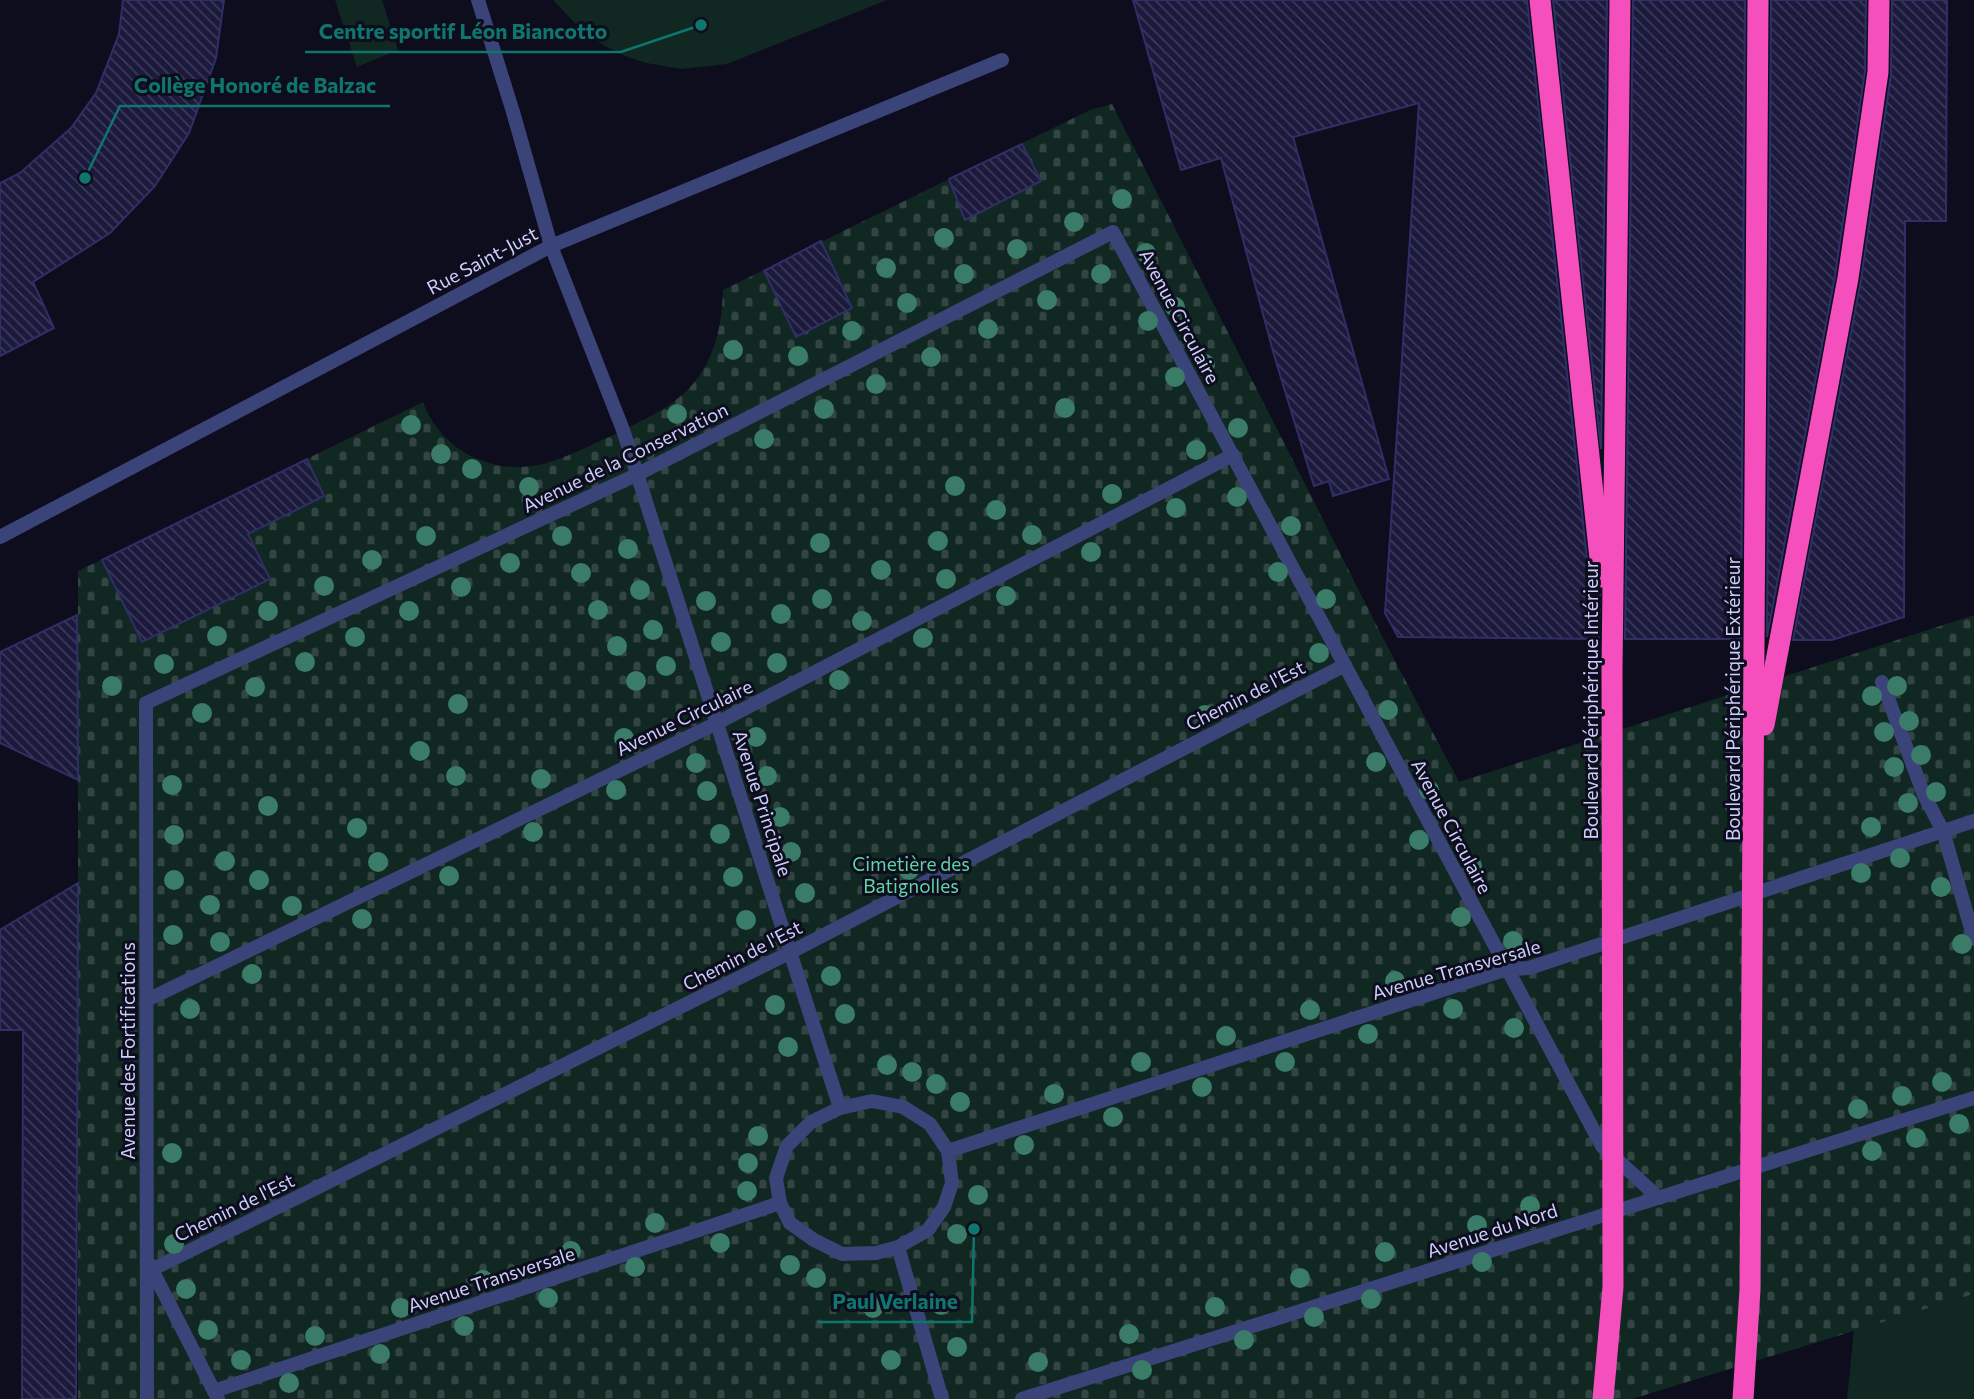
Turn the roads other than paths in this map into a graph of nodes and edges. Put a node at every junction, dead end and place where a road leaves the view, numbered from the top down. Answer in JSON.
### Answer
{"nodes":[{"id":1,"x":478,"y":0,"type":"edge"},
{"id":2,"x":1539,"y":0,"type":"edge"},
{"id":3,"x":1620,"y":0,"type":"edge"},
{"id":4,"x":1758,"y":0,"type":"edge"},
{"id":5,"x":1879,"y":0,"type":"edge"},
{"id":6,"x":1002,"y":60,"type":"dead end"},
{"id":7,"x":1113,"y":232,"type":"joint"},
{"id":8,"x":551,"y":246,"type":"junction"},
{"id":9,"x":1233,"y":456,"type":"junction"},
{"id":10,"x":636,"y":475,"type":"junction"},
{"id":11,"x":0,"y":537,"type":"edge"},
{"id":12,"x":1345,"y":665,"type":"junction"},
{"id":13,"x":1612,"y":669,"type":"junction"},
{"id":14,"x":1882,"y":682,"type":"dead end"},
{"id":15,"x":146,"y":703,"type":"joint"},
{"id":16,"x":717,"y":723,"type":"junction"},
{"id":17,"x":1754,"y":779,"type":"junction"},
{"id":18,"x":1974,"y":821,"type":"edge"},
{"id":19,"x":1943,"y":831,"type":"junction"},
{"id":20,"x":1974,"y":939,"type":"edge"},
{"id":21,"x":791,"y":953,"type":"junction"},
{"id":22,"x":1507,"y":970,"type":"junction"},
{"id":23,"x":146,"y":1000,"type":"junction"},
{"id":24,"x":1974,"y":1098,"type":"edge"},
{"id":25,"x":841,"y":1108,"type":"junction"},
{"id":26,"x":948,"y":1151,"type":"junction"},
{"id":27,"x":1659,"y":1198,"type":"junction"},
{"id":28,"x":780,"y":1203,"type":"junction"},
{"id":29,"x":898,"y":1247,"type":"junction"},
{"id":30,"x":149,"y":1265,"type":"junction"},
{"id":31,"x":216,"y":1395,"type":"edge"},
{"id":32,"x":147,"y":1399,"type":"edge"},
{"id":33,"x":942,"y":1399,"type":"edge"},
{"id":34,"x":1022,"y":1399,"type":"edge"},
{"id":35,"x":1603,"y":1399,"type":"edge"},
{"id":36,"x":1744,"y":1399,"type":"edge"}],
"edges":[{"from":1,"to":8,"type":"street","name":"Avenue Principale"},
{"from":2,"to":13,"type":"highway"},
{"from":3,"to":13,"type":"highway","name":"Boulevard Périphérique Intérieur"},
{"from":4,"to":17,"type":"highway","name":"Boulevard Périphérique Extérieur"},
{"from":5,"to":17,"type":"highway"},
{"from":6,"to":8,"type":"street","name":"Rue Saint-Just"},
{"from":7,"to":9,"type":"street","name":"Avenue Circulaire"},
{"from":7,"to":10,"type":"street","name":"Avenue de la Conservation"},
{"from":8,"to":10,"type":"street","name":"Avenue Principale"},
{"from":8,"to":11,"type":"street","name":"Rue Saint-Just"},
{"from":9,"to":12,"type":"street","name":"Avenue Circulaire"},
{"from":9,"to":16,"type":"street","name":"Avenue Circulaire"},
{"from":10,"to":15,"type":"street","name":"Avenue de la Conservation"},
{"from":10,"to":16,"type":"street","name":"Avenue Principale"},
{"from":12,"to":21,"type":"street","name":"Chemin de l'Est"},
{"from":12,"to":22,"type":"street","name":"Avenue Circulaire"},
{"from":13,"to":35,"type":"highway","name":"Boulevard Périphérique Intérieur"},
{"from":14,"to":19,"type":"street"},
{"from":15,"to":23,"type":"street","name":"Avenue des Fortifications"},
{"from":16,"to":21,"type":"street","name":"Avenue Principale"},
{"from":16,"to":23,"type":"street","name":"Avenue Circulaire"},
{"from":17,"to":36,"type":"highway","name":"Boulevard Périphérique Extérieur"},
{"from":18,"to":19,"type":"street","name":"Avenue Transversale"},
{"from":19,"to":20,"type":"street"},
{"from":19,"to":22,"type":"street","name":"Avenue Transversale"},
{"from":21,"to":25,"type":"street","name":"Avenue Principale"},
{"from":21,"to":30,"type":"street","name":"Chemin de l'Est"},
{"from":22,"to":26,"type":"street","name":"Avenue Transversale"},
{"from":22,"to":27,"type":"street","name":"Avenue Circulaire"},
{"from":23,"to":30,"type":"street","name":"Avenue des Fortifications"},
{"from":24,"to":27,"type":"street","name":"Avenue du Nord"},
{"from":25,"to":26,"type":"street"},
{"from":25,"to":28,"type":"street"},
{"from":26,"to":29,"type":"street"},
{"from":27,"to":34,"type":"street","name":"Avenue du Nord"},
{"from":28,"to":29,"type":"street"},
{"from":28,"to":31,"type":"street","name":"Avenue Transversale"},
{"from":29,"to":33,"type":"street"},
{"from":30,"to":31,"type":"street"},
{"from":30,"to":32,"type":"street","name":"Avenue des Fortifications"}]}
